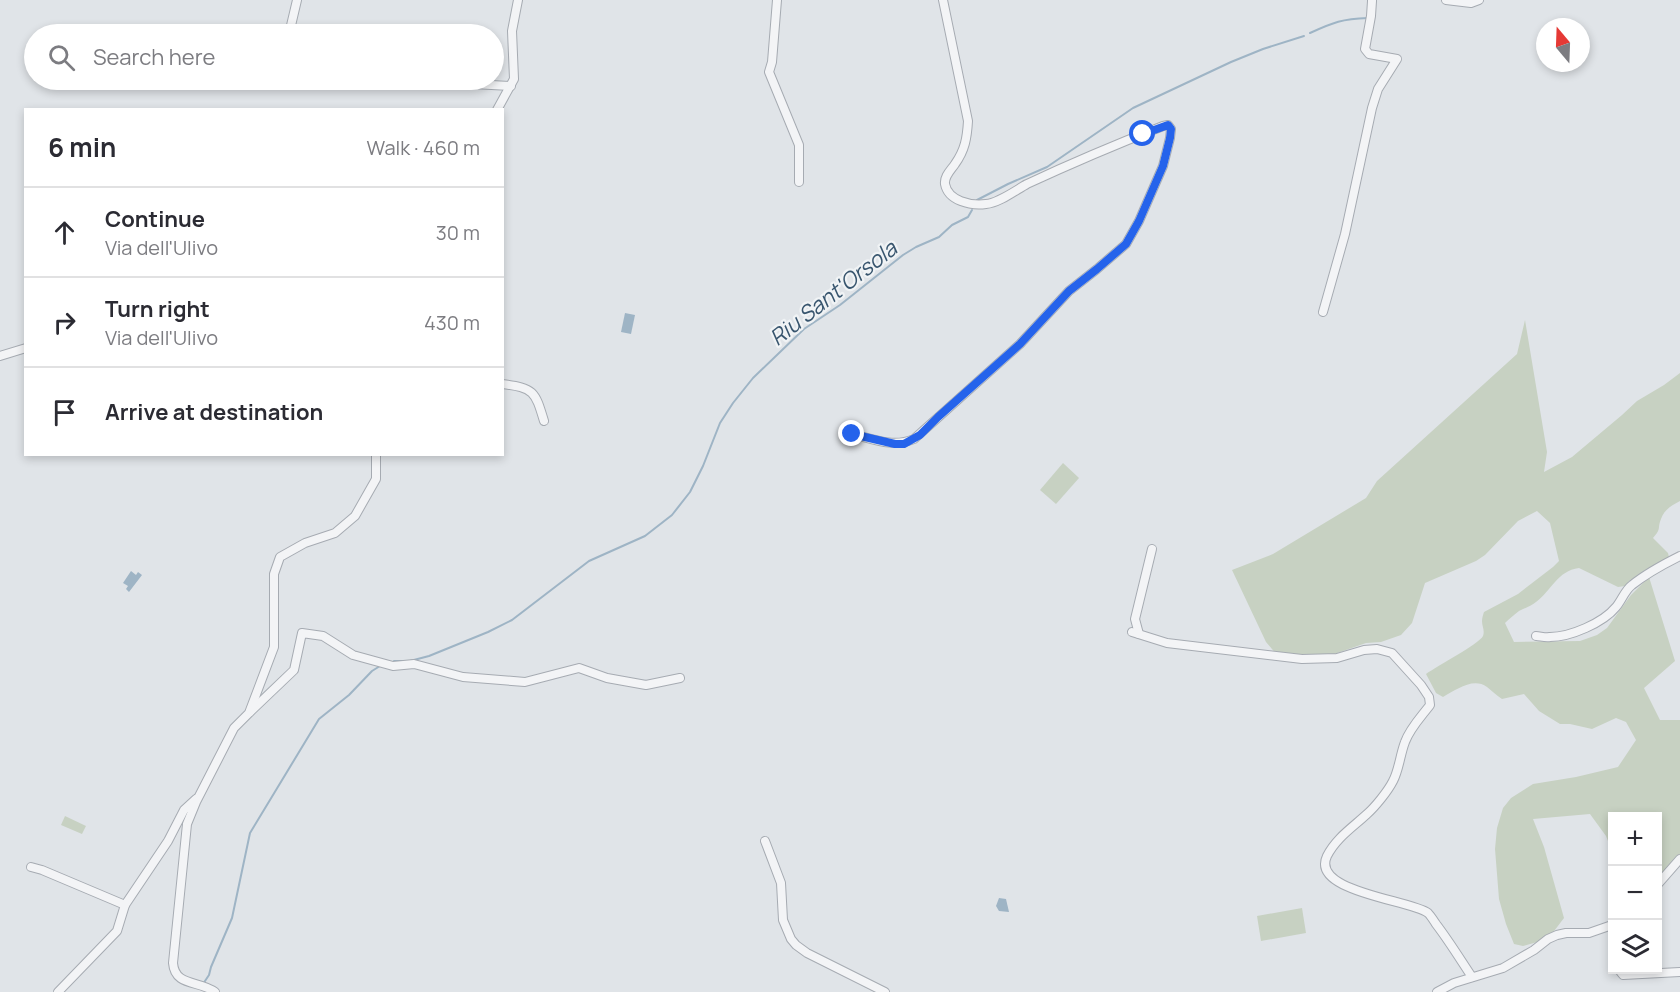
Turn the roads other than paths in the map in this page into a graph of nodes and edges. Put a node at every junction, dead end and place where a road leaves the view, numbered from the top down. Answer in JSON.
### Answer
{"nodes":[{"id":1,"x":297,"y":0,"type":"edge"},
{"id":2,"x":518,"y":0,"type":"edge"},
{"id":3,"x":777,"y":0,"type":"edge"},
{"id":4,"x":943,"y":0,"type":"edge"},
{"id":5,"x":1370,"y":0,"type":"edge"},
{"id":6,"x":1446,"y":0,"type":"edge"},
{"id":7,"x":1479,"y":0,"type":"edge"},
{"id":8,"x":292,"y":24,"type":"edge"},
{"id":9,"x":504,"y":86,"type":"edge"},
{"id":10,"x":510,"y":86,"type":"junction"},
{"id":11,"x":498,"y":108,"type":"edge"},
{"id":12,"x":799,"y":182,"type":"dead end"},
{"id":13,"x":1323,"y":312,"type":"dead end"},
{"id":14,"x":24,"y":349,"type":"edge"},
{"id":15,"x":0,"y":356,"type":"edge"},
{"id":16,"x":504,"y":384,"type":"edge"},
{"id":17,"x":544,"y":421,"type":"dead end"},
{"id":18,"x":852,"y":434,"type":"dead end"},
{"id":19,"x":376,"y":456,"type":"edge"},
{"id":20,"x":1152,"y":549,"type":"dead end"},
{"id":21,"x":1680,"y":556,"type":"edge"},
{"id":22,"x":1536,"y":636,"type":"dead end"},
{"id":23,"x":680,"y":678,"type":"dead end"},
{"id":24,"x":249,"y":713,"type":"junction"},
{"id":25,"x":198,"y":796,"type":"junction"},
{"id":26,"x":765,"y":841,"type":"dead end"},
{"id":27,"x":1680,"y":859,"type":"edge"},
{"id":28,"x":31,"y":867,"type":"dead end"},
{"id":29,"x":1662,"y":879,"type":"edge"},
{"id":30,"x":125,"y":905,"type":"junction"},
{"id":31,"x":1608,"y":926,"type":"edge"},
{"id":32,"x":1680,"y":972,"type":"edge"},
{"id":33,"x":1662,"y":973,"type":"edge"},
{"id":34,"x":1622,"y":974,"type":"edge"},
{"id":35,"x":1642,"y":974,"type":"edge"},
{"id":36,"x":1472,"y":977,"type":"junction"},
{"id":37,"x":212,"y":990,"type":"edge"},
{"id":38,"x":58,"y":992,"type":"edge"},
{"id":39,"x":885,"y":992,"type":"edge"},
{"id":40,"x":1437,"y":992,"type":"edge"}],
"edges":[{"from":1,"to":8,"type":"street"},
{"from":2,"to":10,"type":"street"},
{"from":3,"to":12,"type":"street"},
{"from":4,"to":18,"type":"street"},
{"from":5,"to":13,"type":"street"},
{"from":6,"to":7,"type":"street"},
{"from":9,"to":10,"type":"street"},
{"from":10,"to":11,"type":"street"},
{"from":14,"to":15,"type":"street"},
{"from":16,"to":17,"type":"street"},
{"from":19,"to":24,"type":"street"},
{"from":20,"to":36,"type":"street"},
{"from":21,"to":22,"type":"street"},
{"from":23,"to":24,"type":"street"},
{"from":24,"to":25,"type":"street"},
{"from":25,"to":30,"type":"street"},
{"from":25,"to":37,"type":"street"},
{"from":26,"to":39,"type":"street"},
{"from":27,"to":29,"type":"street"},
{"from":28,"to":30,"type":"street"},
{"from":30,"to":38,"type":"street"},
{"from":31,"to":36,"type":"street"},
{"from":32,"to":33,"type":"street"},
{"from":34,"to":35,"type":"street"},
{"from":36,"to":40,"type":"street"}]}
